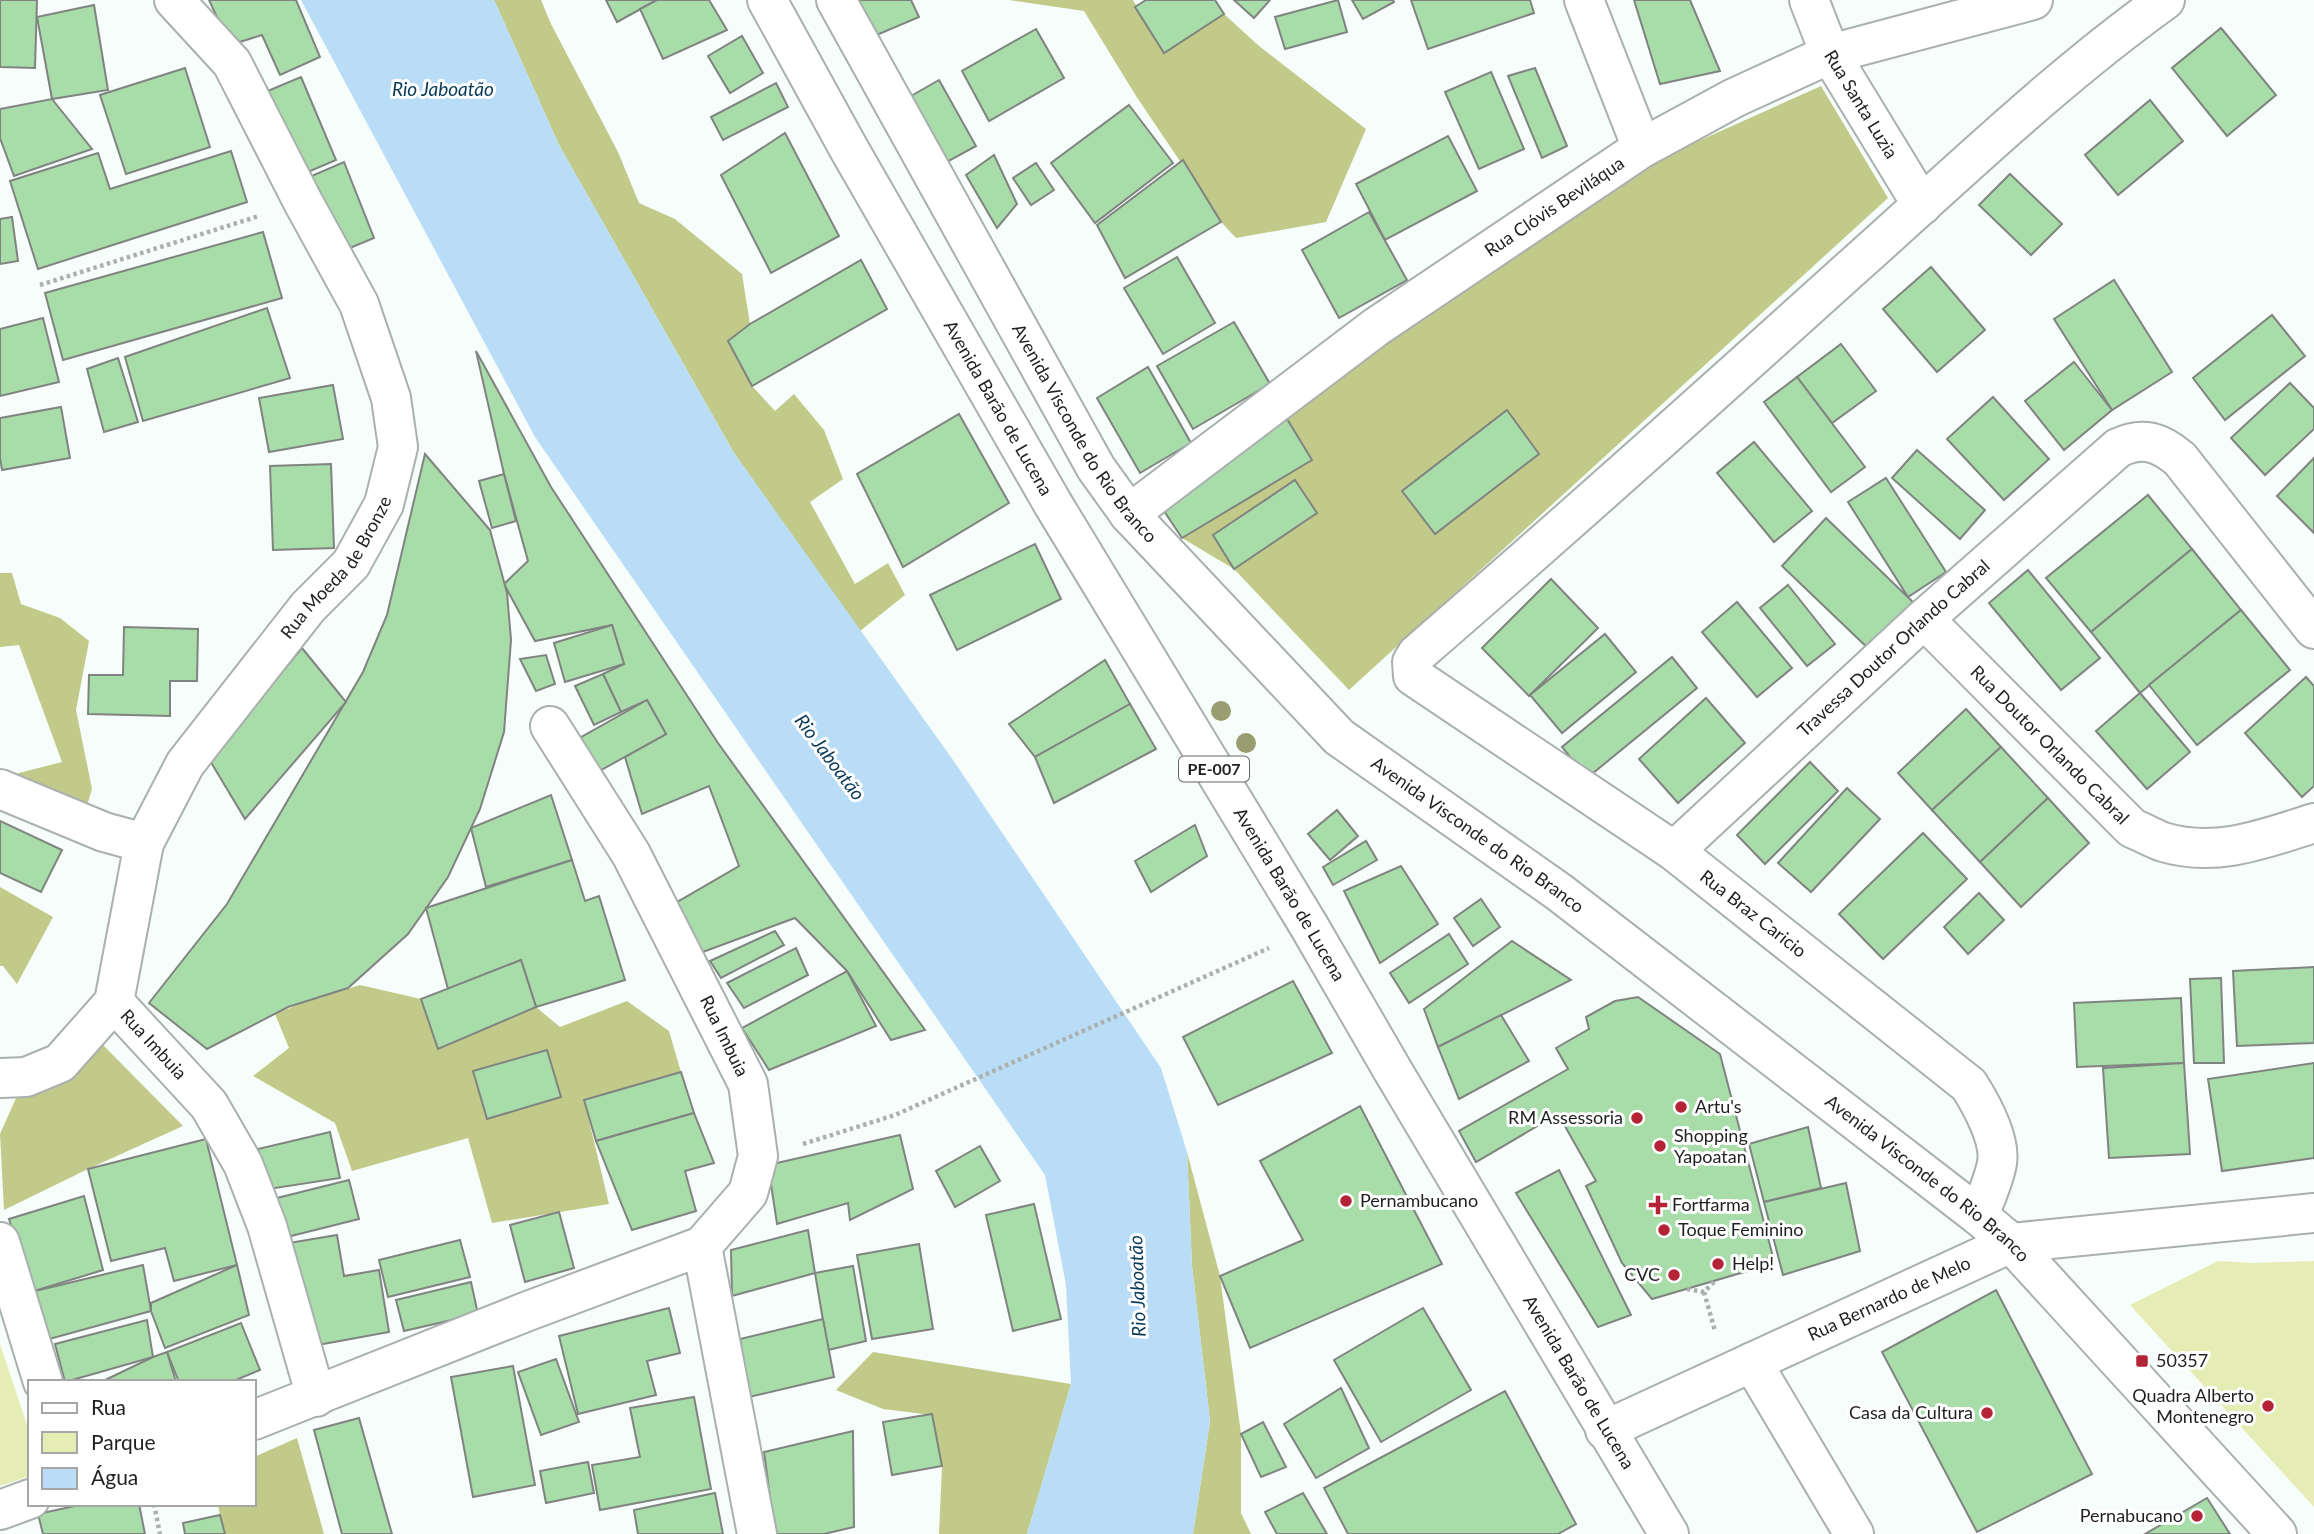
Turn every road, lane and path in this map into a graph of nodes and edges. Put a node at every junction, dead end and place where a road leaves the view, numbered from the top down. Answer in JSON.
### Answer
{"nodes":[{"id":1,"x":174,"y":0,"type":"edge"},
{"id":2,"x":766,"y":0,"type":"edge"},
{"id":3,"x":836,"y":0,"type":"edge"},
{"id":4,"x":1584,"y":0,"type":"edge"},
{"id":5,"x":1809,"y":0,"type":"edge"},
{"id":6,"x":2033,"y":0,"type":"edge"},
{"id":7,"x":2165,"y":0,"type":"edge"},
{"id":8,"x":1830,"y":54,"type":"junction"},
{"id":9,"x":1642,"y":148,"type":"junction"},
{"id":10,"x":303,"y":202,"type":"junction"},
{"id":11,"x":1922,"y":205,"type":"junction"},
{"id":12,"x":40,"y":285,"type":"dead end"},
{"id":13,"x":1129,"y":514,"type":"junction"},
{"id":14,"x":1924,"y":619,"type":"junction"},
{"id":15,"x":2314,"y":629,"type":"edge"},
{"id":16,"x":550,"y":726,"type":"dead end"},
{"id":17,"x":0,"y":789,"type":"edge"},
{"id":18,"x":2314,"y":823,"type":"edge"},
{"id":19,"x":144,"y":843,"type":"junction"},
{"id":20,"x":1674,"y":850,"type":"junction"},
{"id":21,"x":1265,"y":950,"type":"dead end"},
{"id":22,"x":114,"y":1002,"type":"junction"},
{"id":23,"x":0,"y":1078,"type":"edge"},
{"id":24,"x":758,"y":1156,"type":"junction"},
{"id":25,"x":2314,"y":1213,"type":"edge"},
{"id":26,"x":1979,"y":1216,"type":"junction"},
{"id":27,"x":0,"y":1242,"type":"edge"},
{"id":28,"x":2011,"y":1244,"type":"junction"},
{"id":29,"x":702,"y":1247,"type":"junction"},
{"id":30,"x":1715,"y":1281,"type":"dead end"},
{"id":31,"x":1687,"y":1289,"type":"dead end"},
{"id":32,"x":1752,"y":1362,"type":"junction"},
{"id":33,"x":42,"y":1380,"type":"edge"},
{"id":34,"x":316,"y":1397,"type":"junction"},
{"id":35,"x":256,"y":1419,"type":"edge"},
{"id":36,"x":1605,"y":1430,"type":"junction"},
{"id":37,"x":28,"y":1500,"type":"edge"},
{"id":38,"x":154,"y":1506,"type":"edge"},
{"id":39,"x":0,"y":1510,"type":"edge"},
{"id":40,"x":160,"y":1534,"type":"edge"},
{"id":41,"x":757,"y":1534,"type":"edge"},
{"id":42,"x":1669,"y":1534,"type":"edge"},
{"id":43,"x":1854,"y":1534,"type":"edge"},
{"id":44,"x":2277,"y":1534,"type":"edge"}],
"edges":[{"from":1,"to":10,"type":"street","name":"Rua Moeda de Bronze"},
{"from":2,"to":36,"type":"street","name":"Avenida Barão de Lucena","number":"PE-007"},
{"from":3,"to":13,"type":"street","name":"Avenida Visconde do Rio Branco"},
{"from":4,"to":9,"type":"street"},
{"from":5,"to":8,"type":"street","name":"Rua Santa Luzia"},
{"from":6,"to":8,"type":"street","name":"Rua Clóvis Beviláqua"},
{"from":7,"to":11,"type":"street"},
{"from":8,"to":9,"type":"street","name":"Rua Clóvis Beviláqua"},
{"from":8,"to":11,"type":"street","name":"Rua Santa Luzia"},
{"from":9,"to":13,"type":"street","name":"Rua Clóvis Beviláqua"},
{"from":10,"to":12,"type":"path"},
{"from":10,"to":19,"type":"street","name":"Rua Moeda de Bronze"},
{"from":11,"to":20,"type":"street","name":"Rua Braz Caricio"},
{"from":13,"to":26,"type":"street","name":"Avenida Visconde do Rio Branco"},
{"from":14,"to":15,"type":"street","name":"Travessa Doutor Orlando Cabral"},
{"from":14,"to":18,"type":"street","name":"Rua Doutor Orlando Cabral"},
{"from":14,"to":20,"type":"street","name":"Travessa Doutor Orlando Cabral"},
{"from":16,"to":24,"type":"street","name":"Rua Imbuia"},
{"from":17,"to":19,"type":"street"},
{"from":19,"to":22,"type":"street","name":"Rua Moeda de Bronze"},
{"from":20,"to":26,"type":"street","name":"Rua Braz Caricio"},
{"from":21,"to":24,"type":"path"},
{"from":22,"to":23,"type":"street"},
{"from":22,"to":34,"type":"street","name":"Rua Imbuia"},
{"from":24,"to":29,"type":"street","name":"Rua Imbuia"},
{"from":25,"to":28,"type":"street","name":"Rua Bernardo de Melo"},
{"from":26,"to":28,"type":"street","name":"Avenida Visconde do Rio Branco"},
{"from":27,"to":33,"type":"street"},
{"from":28,"to":32,"type":"street","name":"Rua Bernardo de Melo"},
{"from":28,"to":44,"type":"street","name":"Avenida Visconde do Rio Branco"},
{"from":29,"to":34,"type":"street","name":"Rua Imbuia"},
{"from":29,"to":41,"type":"street"},
{"from":30,"to":31,"type":"path"},
{"from":32,"to":36,"type":"street","name":"Rua Bernardo de Melo"},
{"from":32,"to":43,"type":"street"},
{"from":34,"to":35,"type":"street","name":"Rua Imbuia"},
{"from":36,"to":42,"type":"street","name":"Avenida Barão de Lucena","number":"PE-007"},
{"from":37,"to":39,"type":"street"},
{"from":38,"to":40,"type":"path"}]}
